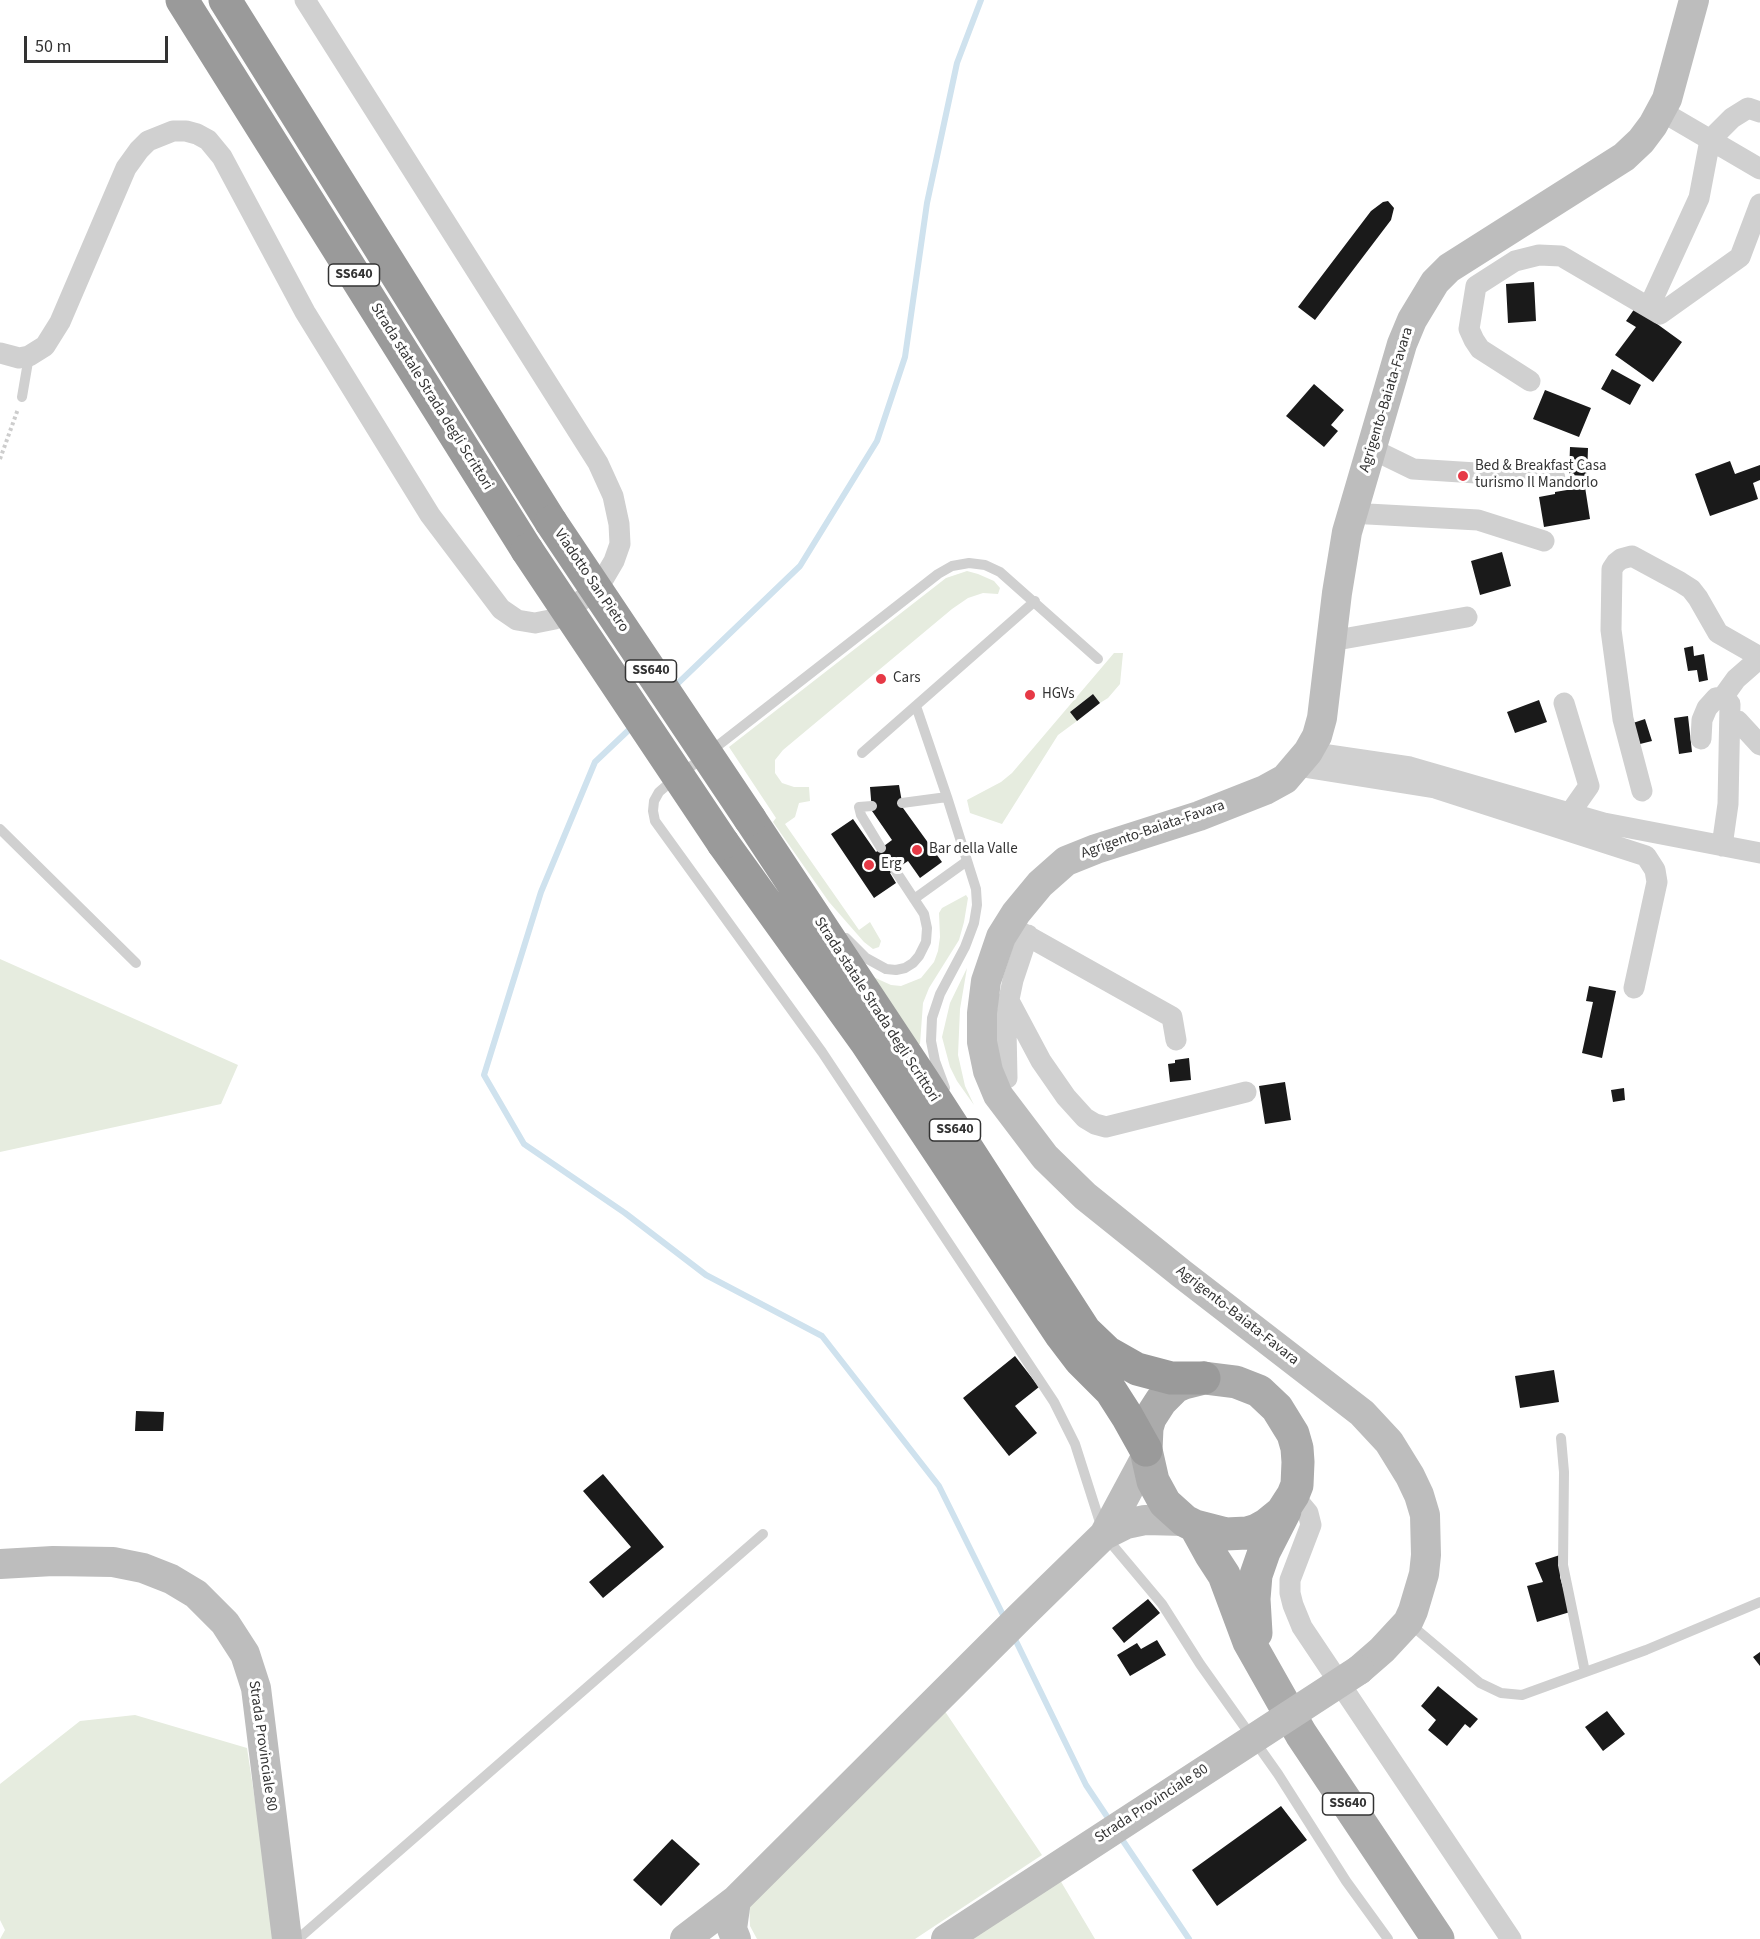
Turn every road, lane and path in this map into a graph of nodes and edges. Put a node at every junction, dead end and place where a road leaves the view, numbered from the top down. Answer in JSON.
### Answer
{"nodes":[{"id":1,"x":156,"y":0,"type":"edge"},
{"id":2,"x":182,"y":0,"type":"edge"},
{"id":3,"x":225,"y":0,"type":"edge"},
{"id":4,"x":304,"y":0,"type":"edge"},
{"id":5,"x":1694,"y":0,"type":"edge"},
{"id":6,"x":1661,"y":111,"type":"junction"},
{"id":7,"x":1760,"y":112,"type":"edge"},
{"id":8,"x":1710,"y":140,"type":"junction"},
{"id":9,"x":1760,"y":169,"type":"edge"},
{"id":10,"x":1760,"y":204,"type":"edge"},
{"id":11,"x":319,"y":218,"type":"junction"},
{"id":12,"x":1649,"y":307,"type":"junction"},
{"id":13,"x":0,"y":353,"type":"edge"},
{"id":14,"x":29,"y":356,"type":"junction"},
{"id":15,"x":1530,"y":381,"type":"dead end"},
{"id":16,"x":22,"y":397,"type":"joint"},
{"id":17,"x":1372,"y":449,"type":"junction"},
{"id":18,"x":0,"y":459,"type":"edge"},
{"id":19,"x":1555,"y":478,"type":"dead end"},
{"id":20,"x":1354,"y":509,"type":"junction"},
{"id":21,"x":1544,"y":541,"type":"dead end"},
{"id":22,"x":1035,"y":601,"type":"junction"},
{"id":23,"x":1467,"y":617,"type":"dead end"},
{"id":24,"x":1331,"y":641,"type":"junction"},
{"id":25,"x":1760,"y":657,"type":"edge"},
{"id":26,"x":1098,"y":659,"type":"dead end"},
{"id":27,"x":1724,"y":697,"type":"junction"},
{"id":28,"x":1563,"y":703,"type":"dead end"},
{"id":29,"x":916,"y":706,"type":"junction"},
{"id":30,"x":1730,"y":720,"type":"junction"},
{"id":31,"x":1701,"y":739,"type":"dead end"},
{"id":32,"x":1760,"y":745,"type":"edge"},
{"id":33,"x":862,"y":753,"type":"dead end"},
{"id":34,"x":1303,"y":759,"type":"junction"},
{"id":35,"x":1642,"y":791,"type":"dead end"},
{"id":36,"x":947,"y":797,"type":"junction"},
{"id":37,"x":902,"y":803,"type":"dead end"},
{"id":38,"x":872,"y":806,"type":"dead end"},
{"id":39,"x":1570,"y":813,"type":"junction"},
{"id":40,"x":750,"y":819,"type":"junction"},
{"id":41,"x":0,"y":829,"type":"edge"},
{"id":42,"x":1722,"y":846,"type":"junction"},
{"id":43,"x":881,"y":848,"type":"dead end"},
{"id":44,"x":1760,"y":853,"type":"edge"},
{"id":45,"x":967,"y":861,"type":"junction"},
{"id":46,"x":895,"y":870,"type":"dead end"},
{"id":47,"x":914,"y":899,"type":"junction"},
{"id":48,"x":1018,"y":930,"type":"junction"},
{"id":49,"x":136,"y":963,"type":"dead end"},
{"id":50,"x":1634,"y":988,"type":"dead end"},
{"id":51,"x":1008,"y":999,"type":"junction"},
{"id":52,"x":1176,"y":1040,"type":"dead end"},
{"id":53,"x":993,"y":1084,"type":"junction"},
{"id":54,"x":1246,"y":1092,"type":"dead end"},
{"id":55,"x":951,"y":1099,"type":"dead end"},
{"id":56,"x":1075,"y":1295,"type":"dead end"},
{"id":57,"x":1085,"y":1331,"type":"junction"},
{"id":58,"x":1204,"y":1378,"type":"junction"},
{"id":59,"x":1561,"y":1438,"type":"dead end"},
{"id":60,"x":1146,"y":1452,"type":"junction"},
{"id":61,"x":1291,"y":1500,"type":"junction"},
{"id":62,"x":1190,"y":1523,"type":"junction"},
{"id":63,"x":763,"y":1534,"type":"dead end"},
{"id":64,"x":1104,"y":1535,"type":"junction"},
{"id":65,"x":0,"y":1564,"type":"edge"},
{"id":66,"x":1760,"y":1602,"type":"edge"},
{"id":67,"x":1408,"y":1622,"type":"junction"},
{"id":68,"x":1262,"y":1667,"type":"junction"},
{"id":69,"x":1359,"y":1670,"type":"joint"},
{"id":70,"x":1585,"y":1672,"type":"junction"},
{"id":71,"x":736,"y":1900,"type":"junction"},
{"id":72,"x":732,"y":1936,"type":"edge"},
{"id":73,"x":287,"y":1939,"type":"edge"},
{"id":74,"x":298,"y":1939,"type":"edge"},
{"id":75,"x":687,"y":1939,"type":"edge"},
{"id":76,"x":946,"y":1939,"type":"edge"},
{"id":77,"x":1388,"y":1939,"type":"edge"},
{"id":78,"x":1438,"y":1939,"type":"edge"},
{"id":79,"x":1511,"y":1939,"type":"edge"}],
"edges":[{"from":1,"to":11,"type":"highway"},
{"from":2,"to":11,"type":"highway","name":"Strada statale Strada degli Scrittori","number":"SS640"},
{"from":3,"to":40,"type":"highway","name":"Viadotto San Pietro","number":"SS640","bridge":true},
{"from":4,"to":14,"type":"street"},
{"from":5,"to":6,"type":"street","name":"Agrigento-Baiata-Favara"},
{"from":6,"to":8,"type":"street"},
{"from":6,"to":17,"type":"street","name":"Agrigento-Baiata-Favara"},
{"from":7,"to":8,"type":"street"},
{"from":8,"to":9,"type":"street"},
{"from":8,"to":12,"type":"street"},
{"from":10,"to":12,"type":"street"},
{"from":11,"to":60,"type":"highway","name":"Strada statale Strada degli Scrittori","number":"SS640","bridge":true},
{"from":12,"to":15,"type":"street"},
{"from":13,"to":14,"type":"street"},
{"from":14,"to":16,"type":"lane"},
{"from":16,"to":18,"type":"path"},
{"from":17,"to":19,"type":"street"},
{"from":17,"to":20,"type":"street","name":"Agrigento-Baiata-Favara"},
{"from":20,"to":21,"type":"street"},
{"from":20,"to":24,"type":"street","name":"Agrigento-Baiata-Favara"},
{"from":22,"to":26,"type":"lane"},
{"from":22,"to":29,"type":"lane"},
{"from":22,"to":64,"type":"lane"},
{"from":23,"to":24,"type":"street"},
{"from":24,"to":34,"type":"street","name":"Agrigento-Baiata-Favara"},
{"from":25,"to":27,"type":"street"},
{"from":25,"to":35,"type":"street"},
{"from":27,"to":30,"type":"street"},
{"from":27,"to":31,"type":"street"},
{"from":28,"to":39,"type":"street"},
{"from":29,"to":33,"type":"lane"},
{"from":29,"to":36,"type":"lane"},
{"from":30,"to":32,"type":"street"},
{"from":30,"to":42,"type":"street"},
{"from":34,"to":39,"type":"street"},
{"from":34,"to":48,"type":"street","name":"Agrigento-Baiata-Favara"},
{"from":34,"to":50,"type":"street"},
{"from":36,"to":37,"type":"lane"},
{"from":36,"to":45,"type":"lane"},
{"from":38,"to":43,"type":"lane"},
{"from":39,"to":42,"type":"street"},
{"from":40,"to":47,"type":"lane"},
{"from":40,"to":57,"type":"highway","name":"Strada statale Strada degli Scrittori","number":"SS640"},
{"from":41,"to":49,"type":"lane"},
{"from":42,"to":44,"type":"street"},
{"from":45,"to":47,"type":"lane"},
{"from":45,"to":55,"type":"lane"},
{"from":46,"to":47,"type":"lane"},
{"from":48,"to":51,"type":"street"},
{"from":48,"to":52,"type":"street"},
{"from":48,"to":53,"type":"street","name":"Agrigento-Baiata-Favara"},
{"from":51,"to":53,"type":"street"},
{"from":51,"to":54,"type":"street"},
{"from":53,"to":67,"type":"street","name":"Agrigento-Baiata-Favara"},
{"from":56,"to":57,"type":"lane"},
{"from":57,"to":58,"type":"highway","name":"Strada statale Strada degli Scrittori","number":"SS640"},
{"from":58,"to":60,"type":"main road"},
{"from":58,"to":61,"type":"main road"},
{"from":59,"to":70,"type":"lane"},
{"from":60,"to":62,"type":"main road"},
{"from":60,"to":64,"type":"street"},
{"from":61,"to":62,"type":"main road"},
{"from":61,"to":68,"type":"main road"},
{"from":61,"to":79,"type":"street"},
{"from":62,"to":64,"type":"street"},
{"from":62,"to":68,"type":"main road"},
{"from":63,"to":74,"type":"lane"},
{"from":64,"to":71,"type":"street"},
{"from":64,"to":77,"type":"lane"},
{"from":65,"to":73,"type":"street","name":"Strada Provinciale 80"},
{"from":66,"to":70,"type":"lane"},
{"from":67,"to":69,"type":"street","name":"Agrigento-Baiata-Favara"},
{"from":67,"to":70,"type":"lane"},
{"from":68,"to":78,"type":"main road","number":"SS640"},
{"from":69,"to":76,"type":"street","name":"Strada Provinciale 80","bridge":true},
{"from":71,"to":72,"type":"street"},
{"from":71,"to":75,"type":"street"}]}
